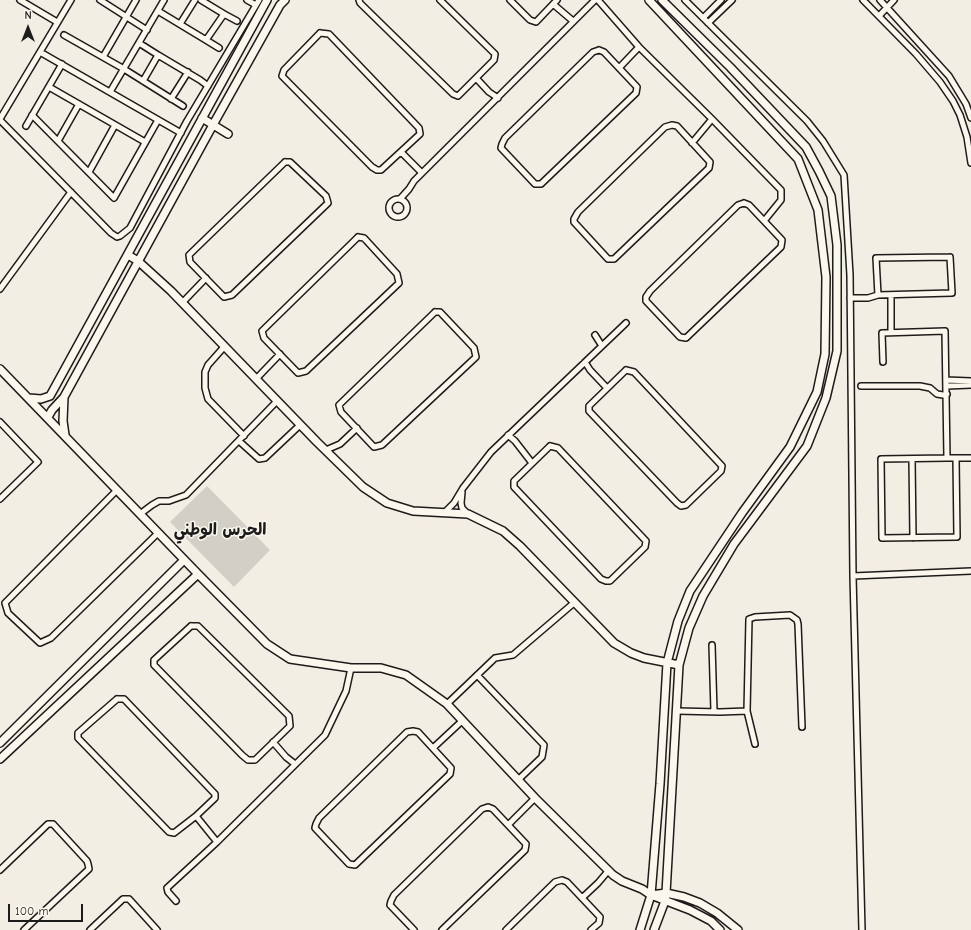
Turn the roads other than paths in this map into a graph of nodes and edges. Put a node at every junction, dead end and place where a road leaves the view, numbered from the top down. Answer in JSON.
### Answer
{"nodes":[{"id":1,"x":20,"y":0,"type":"edge"},
{"id":2,"x":71,"y":0,"type":"edge"},
{"id":3,"x":101,"y":0,"type":"edge"},
{"id":4,"x":136,"y":0,"type":"edge"},
{"id":5,"x":164,"y":0,"type":"edge"},
{"id":6,"x":195,"y":0,"type":"edge"},
{"id":7,"x":201,"y":0,"type":"edge"},
{"id":8,"x":247,"y":0,"type":"edge"},
{"id":9,"x":267,"y":0,"type":"edge"},
{"id":10,"x":285,"y":0,"type":"edge"},
{"id":11,"x":359,"y":0,"type":"edge"},
{"id":12,"x":440,"y":0,"type":"edge"},
{"id":13,"x":510,"y":0,"type":"edge"},
{"id":14,"x":594,"y":0,"type":"edge"},
{"id":15,"x":598,"y":0,"type":"edge"},
{"id":16,"x":649,"y":0,"type":"edge"},
{"id":17,"x":662,"y":0,"type":"edge"},
{"id":18,"x":685,"y":0,"type":"edge"},
{"id":19,"x":721,"y":0,"type":"edge"},
{"id":20,"x":732,"y":0,"type":"edge"},
{"id":21,"x":863,"y":0,"type":"edge"},
{"id":22,"x":879,"y":0,"type":"edge"},
{"id":23,"x":894,"y":0,"type":"edge"},
{"id":24,"x":555,"y":2,"type":"edge"},
{"id":25,"x":257,"y":3,"type":"edge"},
{"id":26,"x":887,"y":7,"type":"junction"},
{"id":27,"x":871,"y":8,"type":"junction"},
{"id":28,"x":158,"y":10,"type":"junction"},
{"id":29,"x":224,"y":14,"type":"junction"},
{"id":30,"x":878,"y":16,"type":"junction"},
{"id":31,"x":127,"y":17,"type":"junction"},
{"id":32,"x":703,"y":18,"type":"junction"},
{"id":33,"x":237,"y":21,"type":"dead end"},
{"id":34,"x":573,"y":21,"type":"junction"},
{"id":35,"x":57,"y":22,"type":"junction"},
{"id":36,"x":708,"y":23,"type":"junction"},
{"id":37,"x":180,"y":24,"type":"junction"},
{"id":38,"x":147,"y":30,"type":"junction"},
{"id":39,"x":64,"y":35,"type":"dead end"},
{"id":40,"x":206,"y":40,"type":"junction"},
{"id":41,"x":138,"y":45,"type":"junction"},
{"id":42,"x":639,"y":47,"type":"junction"},
{"id":43,"x":219,"y":48,"type":"dead end"},
{"id":44,"x":40,"y":52,"type":"junction"},
{"id":45,"x":158,"y":55,"type":"junction"},
{"id":46,"x":103,"y":57,"type":"junction"},
{"id":47,"x":62,"y":64,"type":"junction"},
{"id":48,"x":619,"y":68,"type":"junction"},
{"id":49,"x":124,"y":69,"type":"junction"},
{"id":50,"x":188,"y":72,"type":"junction"},
{"id":51,"x":476,"y":78,"type":"junction"},
{"id":52,"x":142,"y":81,"type":"junction"},
{"id":53,"x":208,"y":86,"type":"junction"},
{"id":54,"x":49,"y":87,"type":"junction"},
{"id":55,"x":110,"y":92,"type":"junction"},
{"id":56,"x":498,"y":98,"type":"junction"},
{"id":57,"x":171,"y":99,"type":"junction"},
{"id":58,"x":79,"y":104,"type":"junction"},
{"id":59,"x":183,"y":106,"type":"dead end"},
{"id":60,"x":32,"y":115,"type":"junction"},
{"id":61,"x":202,"y":118,"type":"junction"},
{"id":62,"x":712,"y":118,"type":"junction"},
{"id":63,"x":971,"y":118,"type":"edge"},
{"id":64,"x":0,"y":120,"type":"edge"},
{"id":65,"x":158,"y":120,"type":"junction"},
{"id":66,"x":115,"y":125,"type":"junction"},
{"id":67,"x":213,"y":125,"type":"junction"},
{"id":68,"x":26,"y":126,"type":"dead end"},
{"id":69,"x":181,"y":133,"type":"junction"},
{"id":70,"x":228,"y":134,"type":"dead end"},
{"id":71,"x":58,"y":141,"type":"junction"},
{"id":72,"x":146,"y":142,"type":"junction"},
{"id":73,"x":692,"y":143,"type":"junction"},
{"id":74,"x":401,"y":152,"type":"junction"},
{"id":75,"x":971,"y":163,"type":"edge"},
{"id":76,"x":89,"y":172,"type":"junction"},
{"id":77,"x":422,"y":173,"type":"junction"},
{"id":78,"x":71,"y":192,"type":"junction"},
{"id":79,"x":400,"y":199,"type":"dead end"},
{"id":80,"x":764,"y":221,"type":"junction"},
{"id":81,"x":128,"y":255,"type":"junction"},
{"id":82,"x":138,"y":261,"type":"junction"},
{"id":83,"x":206,"y":278,"type":"junction"},
{"id":84,"x":0,"y":289,"type":"edge"},
{"id":85,"x":878,"y":295,"type":"junction"},
{"id":86,"x":891,"y":295,"type":"junction"},
{"id":87,"x":850,"y":298,"type":"junction"},
{"id":88,"x":182,"y":303,"type":"junction"},
{"id":89,"x":626,"y":323,"type":"dead end"},
{"id":90,"x":891,"y":332,"type":"junction"},
{"id":91,"x":595,"y":335,"type":"dead end"},
{"id":92,"x":602,"y":346,"type":"junction"},
{"id":93,"x":224,"y":347,"type":"junction"},
{"id":94,"x":280,"y":354,"type":"junction"},
{"id":95,"x":585,"y":362,"type":"junction"},
{"id":96,"x":883,"y":362,"type":"dead end"},
{"id":97,"x":0,"y":368,"type":"edge"},
{"id":98,"x":256,"y":379,"type":"junction"},
{"id":99,"x":971,"y":381,"type":"edge"},
{"id":100,"x":946,"y":383,"type":"junction"},
{"id":101,"x":971,"y":385,"type":"edge"},
{"id":102,"x":861,"y":386,"type":"dead end"},
{"id":103,"x":608,"y":388,"type":"junction"},
{"id":104,"x":947,"y":394,"type":"junction"},
{"id":105,"x":50,"y":396,"type":"junction"},
{"id":106,"x":29,"y":398,"type":"junction"},
{"id":107,"x":64,"y":398,"type":"junction"},
{"id":108,"x":277,"y":401,"type":"junction"},
{"id":109,"x":47,"y":417,"type":"junction"},
{"id":110,"x":0,"y":422,"type":"edge"},
{"id":111,"x":300,"y":425,"type":"junction"},
{"id":112,"x":357,"y":428,"type":"junction"},
{"id":113,"x":65,"y":435,"type":"junction"},
{"id":114,"x":508,"y":435,"type":"junction"},
{"id":115,"x":244,"y":436,"type":"junction"},
{"id":116,"x":239,"y":441,"type":"junction"},
{"id":117,"x":326,"y":450,"type":"junction"},
{"id":118,"x":947,"y":458,"type":"junction"},
{"id":119,"x":956,"y":458,"type":"junction"},
{"id":120,"x":971,"y":458,"type":"edge"},
{"id":121,"x":912,"y":459,"type":"junction"},
{"id":122,"x":532,"y":464,"type":"junction"},
{"id":123,"x":463,"y":488,"type":"junction"},
{"id":124,"x":117,"y":490,"type":"junction"},
{"id":125,"x":0,"y":499,"type":"edge"},
{"id":126,"x":444,"y":513,"type":"junction"},
{"id":127,"x":140,"y":514,"type":"junction"},
{"id":128,"x":468,"y":514,"type":"junction"},
{"id":129,"x":158,"y":533,"type":"junction"},
{"id":130,"x":913,"y":538,"type":"junction"},
{"id":131,"x":184,"y":560,"type":"junction"},
{"id":132,"x":971,"y":571,"type":"edge"},
{"id":133,"x":198,"y":574,"type":"junction"},
{"id":134,"x":853,"y":576,"type":"junction"},
{"id":135,"x":575,"y":602,"type":"junction"},
{"id":136,"x":712,"y":644,"type":"dead end"},
{"id":137,"x":667,"y":663,"type":"junction"},
{"id":138,"x":679,"y":665,"type":"junction"},
{"id":139,"x":351,"y":668,"type":"junction"},
{"id":140,"x":477,"y":675,"type":"junction"},
{"id":141,"x":447,"y":704,"type":"junction"},
{"id":142,"x":677,"y":711,"type":"junction"},
{"id":143,"x":714,"y":711,"type":"junction"},
{"id":144,"x":747,"y":711,"type":"junction"},
{"id":145,"x":462,"y":721,"type":"junction"},
{"id":146,"x":802,"y":727,"type":"dead end"},
{"id":147,"x":273,"y":742,"type":"junction"},
{"id":148,"x":0,"y":744,"type":"edge"},
{"id":149,"x":755,"y":744,"type":"dead end"},
{"id":150,"x":433,"y":748,"type":"junction"},
{"id":151,"x":0,"y":759,"type":"edge"},
{"id":152,"x":295,"y":764,"type":"junction"},
{"id":153,"x":518,"y":780,"type":"junction"},
{"id":154,"x":535,"y":798,"type":"junction"},
{"id":155,"x":196,"y":816,"type":"junction"},
{"id":156,"x":508,"y":825,"type":"junction"},
{"id":157,"x":217,"y":842,"type":"junction"},
{"id":158,"x":0,"y":870,"type":"edge"},
{"id":159,"x":609,"y":870,"type":"junction"},
{"id":160,"x":666,"y":893,"type":"junction"},
{"id":161,"x":651,"y":895,"type":"junction"},
{"id":162,"x":582,"y":898,"type":"junction"},
{"id":163,"x":176,"y":901,"type":"dead end"},
{"id":164,"x":665,"y":901,"type":"junction"},
{"id":165,"x":24,"y":930,"type":"edge"},
{"id":166,"x":90,"y":930,"type":"edge"},
{"id":167,"x":157,"y":930,"type":"edge"},
{"id":168,"x":414,"y":930,"type":"edge"},
{"id":169,"x":442,"y":930,"type":"edge"},
{"id":170,"x":506,"y":930,"type":"edge"},
{"id":171,"x":592,"y":930,"type":"edge"},
{"id":172,"x":640,"y":930,"type":"edge"},
{"id":173,"x":654,"y":930,"type":"edge"},
{"id":174,"x":720,"y":930,"type":"edge"},
{"id":175,"x":738,"y":930,"type":"edge"},
{"id":176,"x":862,"y":930,"type":"edge"}],
"edges":[{"from":1,"to":35,"type":"street"},
{"from":2,"to":35,"type":"street"},
{"from":3,"to":31,"type":"street"},
{"from":4,"to":31,"type":"street"},
{"from":5,"to":28,"type":"street"},
{"from":6,"to":37,"type":"street"},
{"from":7,"to":29,"type":"street"},
{"from":8,"to":25,"type":"street"},
{"from":9,"to":61,"type":"street"},
{"from":10,"to":67,"type":"street"},
{"from":11,"to":51,"type":"street"},
{"from":12,"to":51,"type":"street"},
{"from":13,"to":24,"type":"street"},
{"from":14,"to":34,"type":"street"},
{"from":15,"to":42,"type":"street"},
{"from":16,"to":137,"type":"street"},
{"from":17,"to":138,"type":"street"},
{"from":18,"to":32,"type":"street"},
{"from":19,"to":32,"type":"street"},
{"from":20,"to":36,"type":"street"},
{"from":21,"to":27,"type":"street"},
{"from":22,"to":26,"type":"street"},
{"from":22,"to":27,"type":"street"},
{"from":23,"to":26,"type":"street"},
{"from":24,"to":34,"type":"street"},
{"from":25,"to":53,"type":"street"},
{"from":26,"to":30,"type":"street"},
{"from":26,"to":63,"type":"street"},
{"from":27,"to":30,"type":"street"},
{"from":28,"to":37,"type":"street"},
{"from":28,"to":38,"type":"street"},
{"from":29,"to":33,"type":"street"},
{"from":29,"to":40,"type":"street"},
{"from":30,"to":75,"type":"street"},
{"from":31,"to":38,"type":"street"},
{"from":31,"to":46,"type":"street"},
{"from":32,"to":36,"type":"street"},
{"from":34,"to":56,"type":"street"},
{"from":35,"to":44,"type":"street"},
{"from":36,"to":87,"type":"street"},
{"from":37,"to":40,"type":"street"},
{"from":38,"to":41,"type":"street"},
{"from":39,"to":46,"type":"street"},
{"from":40,"to":43,"type":"street"},
{"from":41,"to":45,"type":"street"},
{"from":41,"to":49,"type":"street"},
{"from":42,"to":48,"type":"street"},
{"from":42,"to":62,"type":"street"},
{"from":44,"to":47,"type":"street"},
{"from":44,"to":64,"type":"street"},
{"from":45,"to":50,"type":"street"},
{"from":45,"to":52,"type":"street"},
{"from":46,"to":49,"type":"street"},
{"from":47,"to":54,"type":"street"},
{"from":47,"to":55,"type":"street"},
{"from":48,"to":48,"type":"street"},
{"from":49,"to":52,"type":"street"},
{"from":49,"to":55,"type":"street"},
{"from":50,"to":53,"type":"street"},
{"from":50,"to":57,"type":"street"},
{"from":51,"to":56,"type":"street"},
{"from":52,"to":57,"type":"street"},
{"from":53,"to":69,"type":"street"},
{"from":54,"to":58,"type":"street"},
{"from":54,"to":60,"type":"street"},
{"from":55,"to":65,"type":"street"},
{"from":56,"to":77,"type":"street"},
{"from":57,"to":59,"type":"street"},
{"from":58,"to":66,"type":"street"},
{"from":58,"to":71,"type":"street"},
{"from":60,"to":68,"type":"street"},
{"from":60,"to":71,"type":"street"},
{"from":61,"to":67,"type":"street"},
{"from":61,"to":81,"type":"street"},
{"from":62,"to":73,"type":"street"},
{"from":62,"to":80,"type":"street"},
{"from":64,"to":78,"type":"street"},
{"from":65,"to":69,"type":"street"},
{"from":65,"to":72,"type":"street"},
{"from":66,"to":72,"type":"street"},
{"from":66,"to":76,"type":"street"},
{"from":67,"to":70,"type":"street"},
{"from":67,"to":82,"type":"street"},
{"from":69,"to":78,"type":"street"},
{"from":71,"to":76,"type":"street"},
{"from":72,"to":76,"type":"street"},
{"from":73,"to":73,"type":"street"},
{"from":74,"to":74,"type":"street"},
{"from":74,"to":77,"type":"street"},
{"from":77,"to":79,"type":"street"},
{"from":78,"to":84,"type":"street"},
{"from":80,"to":80,"type":"street"},
{"from":81,"to":82,"type":"street"},
{"from":81,"to":105,"type":"street"},
{"from":82,"to":88,"type":"street"},
{"from":82,"to":107,"type":"street"},
{"from":83,"to":83,"type":"street"},
{"from":83,"to":88,"type":"street"},
{"from":85,"to":86,"type":"street"},
{"from":85,"to":86,"type":"street"},
{"from":85,"to":87,"type":"street"},
{"from":86,"to":90,"type":"street"},
{"from":87,"to":134,"type":"street"},
{"from":88,"to":93,"type":"street"},
{"from":89,"to":92,"type":"street"},
{"from":90,"to":96,"type":"street"},
{"from":90,"to":100,"type":"street"},
{"from":91,"to":92,"type":"street"},
{"from":92,"to":95,"type":"street"},
{"from":93,"to":98,"type":"street"},
{"from":93,"to":115,"type":"street"},
{"from":94,"to":94,"type":"street"},
{"from":94,"to":98,"type":"street"},
{"from":95,"to":103,"type":"street"},
{"from":95,"to":114,"type":"street"},
{"from":97,"to":106,"type":"street"},
{"from":98,"to":108,"type":"street"},
{"from":99,"to":100,"type":"street"},
{"from":100,"to":101,"type":"street"},
{"from":100,"to":104,"type":"street"},
{"from":102,"to":104,"type":"street"},
{"from":103,"to":103,"type":"street"},
{"from":104,"to":118,"type":"street"},
{"from":105,"to":106,"type":"street"},
{"from":105,"to":109,"type":"street"},
{"from":106,"to":109,"type":"street"},
{"from":107,"to":109,"type":"street"},
{"from":107,"to":113,"type":"street"},
{"from":108,"to":111,"type":"street"},
{"from":108,"to":115,"type":"street"},
{"from":109,"to":113,"type":"street"},
{"from":110,"to":125,"type":"street"},
{"from":111,"to":116,"type":"street"},
{"from":111,"to":117,"type":"street"},
{"from":112,"to":112,"type":"street"},
{"from":112,"to":117,"type":"street"},
{"from":113,"to":124,"type":"street"},
{"from":114,"to":122,"type":"street"},
{"from":114,"to":123,"type":"street"},
{"from":115,"to":116,"type":"street"},
{"from":116,"to":127,"type":"street"},
{"from":117,"to":126,"type":"street"},
{"from":118,"to":119,"type":"street"},
{"from":118,"to":121,"type":"street"},
{"from":119,"to":120,"type":"street"},
{"from":119,"to":130,"type":"street"},
{"from":121,"to":130,"type":"street"},
{"from":121,"to":130,"type":"street"},
{"from":122,"to":122,"type":"street"},
{"from":123,"to":126,"type":"street"},
{"from":123,"to":128,"type":"street"},
{"from":124,"to":127,"type":"street"},
{"from":124,"to":129,"type":"street"},
{"from":126,"to":128,"type":"street"},
{"from":127,"to":129,"type":"street"},
{"from":128,"to":135,"type":"street"},
{"from":129,"to":131,"type":"street"},
{"from":131,"to":133,"type":"street"},
{"from":131,"to":148,"type":"street"},
{"from":132,"to":134,"type":"street"},
{"from":133,"to":139,"type":"street"},
{"from":133,"to":151,"type":"street"},
{"from":134,"to":176,"type":"street"},
{"from":135,"to":137,"type":"street"},
{"from":135,"to":140,"type":"street"},
{"from":136,"to":143,"type":"street"},
{"from":137,"to":138,"type":"street"},
{"from":137,"to":161,"type":"street"},
{"from":138,"to":142,"type":"street"},
{"from":139,"to":141,"type":"street"},
{"from":139,"to":152,"type":"street"},
{"from":140,"to":141,"type":"street"},
{"from":140,"to":153,"type":"street"},
{"from":141,"to":145,"type":"street"},
{"from":142,"to":143,"type":"street"},
{"from":142,"to":160,"type":"street"},
{"from":143,"to":144,"type":"street"},
{"from":144,"to":146,"type":"street"},
{"from":144,"to":149,"type":"street"},
{"from":145,"to":150,"type":"street"},
{"from":145,"to":153,"type":"street"},
{"from":147,"to":147,"type":"street"},
{"from":147,"to":152,"type":"street"},
{"from":150,"to":150,"type":"street"},
{"from":152,"to":157,"type":"street"},
{"from":153,"to":154,"type":"street"},
{"from":154,"to":156,"type":"street"},
{"from":154,"to":159,"type":"street"},
{"from":155,"to":155,"type":"street"},
{"from":155,"to":157,"type":"street"},
{"from":156,"to":168,"type":"street"},
{"from":156,"to":169,"type":"street"},
{"from":157,"to":163,"type":"street"},
{"from":158,"to":165,"type":"street"},
{"from":159,"to":161,"type":"street"},
{"from":159,"to":162,"type":"street"},
{"from":160,"to":161,"type":"street"},
{"from":160,"to":164,"type":"street"},
{"from":160,"to":175,"type":"street"},
{"from":161,"to":164,"type":"street"},
{"from":161,"to":172,"type":"street"},
{"from":162,"to":170,"type":"street"},
{"from":162,"to":171,"type":"street"},
{"from":164,"to":173,"type":"street"},
{"from":164,"to":174,"type":"street"},
{"from":166,"to":167,"type":"street"}]}
